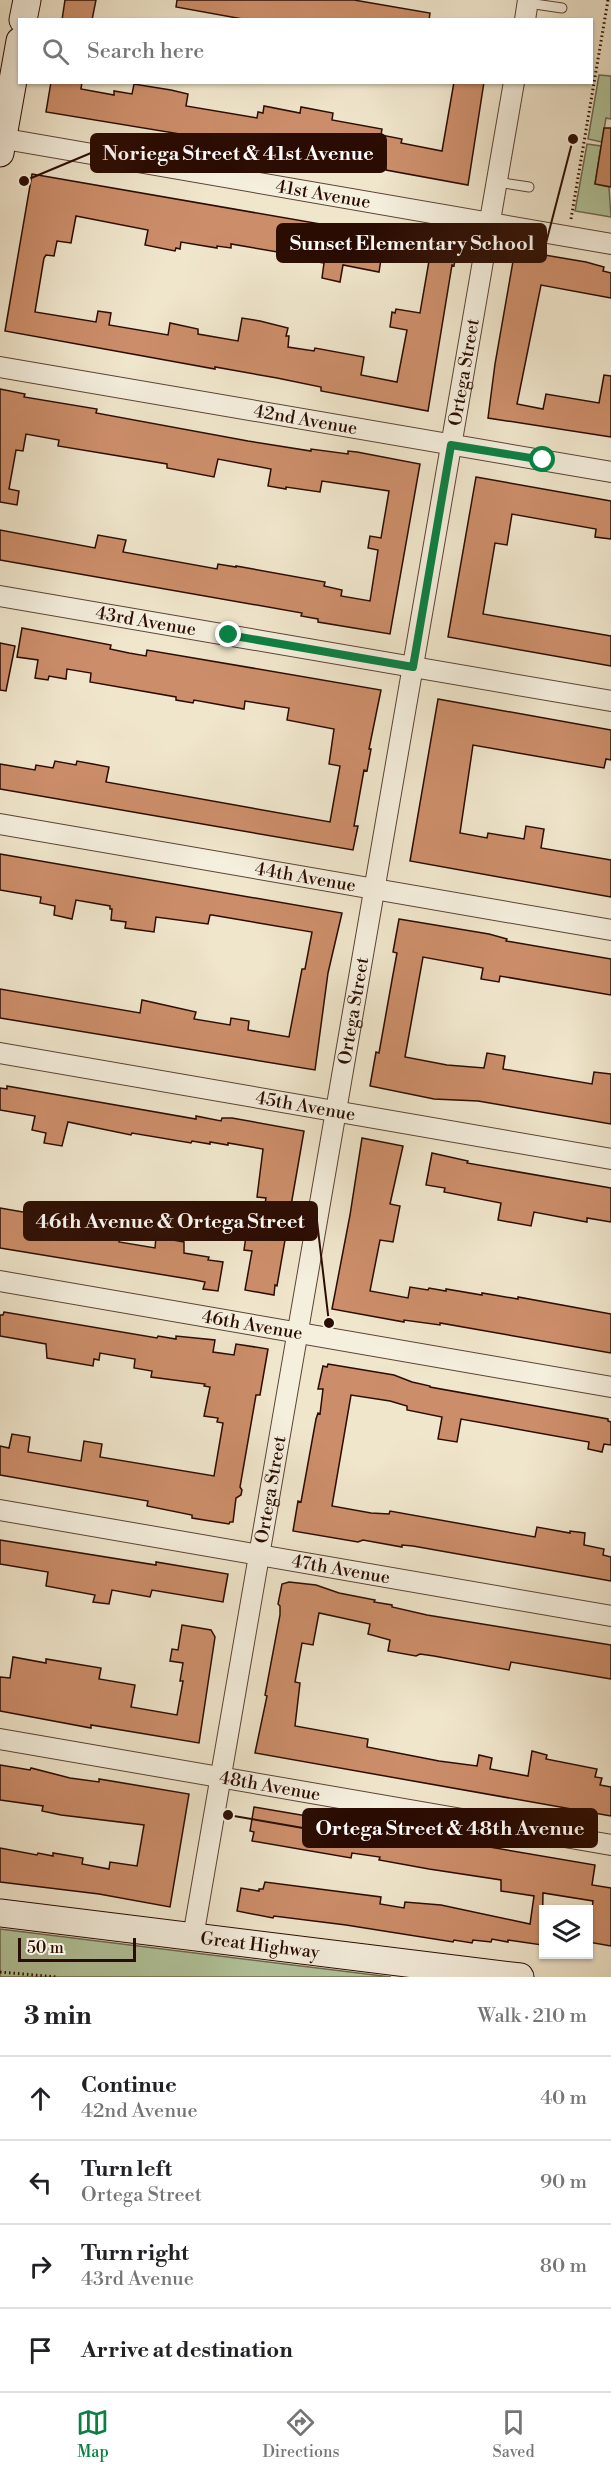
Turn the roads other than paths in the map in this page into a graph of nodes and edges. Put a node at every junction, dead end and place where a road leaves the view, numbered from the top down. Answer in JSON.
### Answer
{"nodes":[{"id":1,"x":27,"y":0,"type":"edge"},
{"id":2,"x":526,"y":5,"type":"edge"},
{"id":3,"x":562,"y":8,"type":"dead end"},
{"id":4,"x":23,"y":18,"type":"edge"},
{"id":5,"x":18,"y":52,"type":"edge"},
{"id":6,"x":514,"y":84,"type":"edge"},
{"id":7,"x":1,"y":143,"type":"edge"},
{"id":8,"x":497,"y":182,"type":"junction"},
{"id":9,"x":529,"y":187,"type":"dead end"},
{"id":10,"x":490,"y":223,"type":"junction"},
{"id":11,"x":611,"y":243,"type":"edge"},
{"id":12,"x":0,"y":367,"type":"edge"},
{"id":13,"x":451,"y":445,"type":"junction"},
{"id":14,"x":611,"y":472,"type":"edge"},
{"id":15,"x":0,"y":596,"type":"edge"},
{"id":16,"x":413,"y":667,"type":"junction"},
{"id":17,"x":611,"y":701,"type":"edge"},
{"id":18,"x":0,"y":824,"type":"edge"},
{"id":19,"x":374,"y":889,"type":"junction"},
{"id":20,"x":611,"y":930,"type":"edge"},
{"id":21,"x":0,"y":1053,"type":"edge"},
{"id":22,"x":336,"y":1111,"type":"junction"},
{"id":23,"x":611,"y":1159,"type":"edge"},
{"id":24,"x":0,"y":1281,"type":"edge"},
{"id":25,"x":298,"y":1333,"type":"junction"},
{"id":26,"x":611,"y":1387,"type":"edge"},
{"id":27,"x":0,"y":1510,"type":"edge"},
{"id":28,"x":259,"y":1555,"type":"junction"},
{"id":29,"x":611,"y":1616,"type":"edge"},
{"id":30,"x":0,"y":1739,"type":"edge"},
{"id":31,"x":221,"y":1777,"type":"junction"},
{"id":32,"x":611,"y":1845,"type":"edge"},
{"id":33,"x":0,"y":1913,"type":"edge"},
{"id":34,"x":193,"y":1937,"type":"junction"},
{"id":35,"x":520,"y":1977,"type":"edge"}],
"edges":[{"from":1,"to":4,"type":"street"},
{"from":2,"to":3,"type":"lane"},
{"from":5,"to":7,"type":"street"},
{"from":6,"to":8,"type":"street","name":"Ortega Street"},
{"from":7,"to":10,"type":"street","name":"41st Avenue"},
{"from":8,"to":9,"type":"lane"},
{"from":8,"to":10,"type":"street","name":"Ortega Street"},
{"from":10,"to":11,"type":"street","name":"41st Avenue"},
{"from":10,"to":13,"type":"street","name":"Ortega Street"},
{"from":12,"to":13,"type":"street","name":"42nd Avenue"},
{"from":13,"to":14,"type":"street","name":"42nd Avenue"},
{"from":13,"to":16,"type":"street","name":"Ortega Street"},
{"from":15,"to":16,"type":"street","name":"43rd Avenue"},
{"from":16,"to":17,"type":"street","name":"43rd Avenue"},
{"from":16,"to":19,"type":"street","name":"Ortega Street"},
{"from":18,"to":19,"type":"street","name":"44th Avenue"},
{"from":19,"to":20,"type":"street","name":"44th Avenue"},
{"from":19,"to":22,"type":"street","name":"Ortega Street"},
{"from":21,"to":22,"type":"street","name":"45th Avenue"},
{"from":22,"to":23,"type":"street","name":"45th Avenue"},
{"from":22,"to":25,"type":"street","name":"Ortega Street"},
{"from":24,"to":25,"type":"street","name":"46th Avenue"},
{"from":25,"to":26,"type":"street","name":"46th Avenue"},
{"from":25,"to":28,"type":"street","name":"Ortega Street"},
{"from":27,"to":28,"type":"street","name":"47th Avenue"},
{"from":28,"to":29,"type":"street","name":"47th Avenue"},
{"from":28,"to":31,"type":"street","name":"Ortega Street"},
{"from":30,"to":31,"type":"street","name":"48th Avenue"},
{"from":31,"to":32,"type":"street","name":"48th Avenue"},
{"from":31,"to":34,"type":"street","name":"Ortega Street"},
{"from":33,"to":34,"type":"street","name":"Great Highway"},
{"from":34,"to":35,"type":"street","name":"Great Highway"}]}
